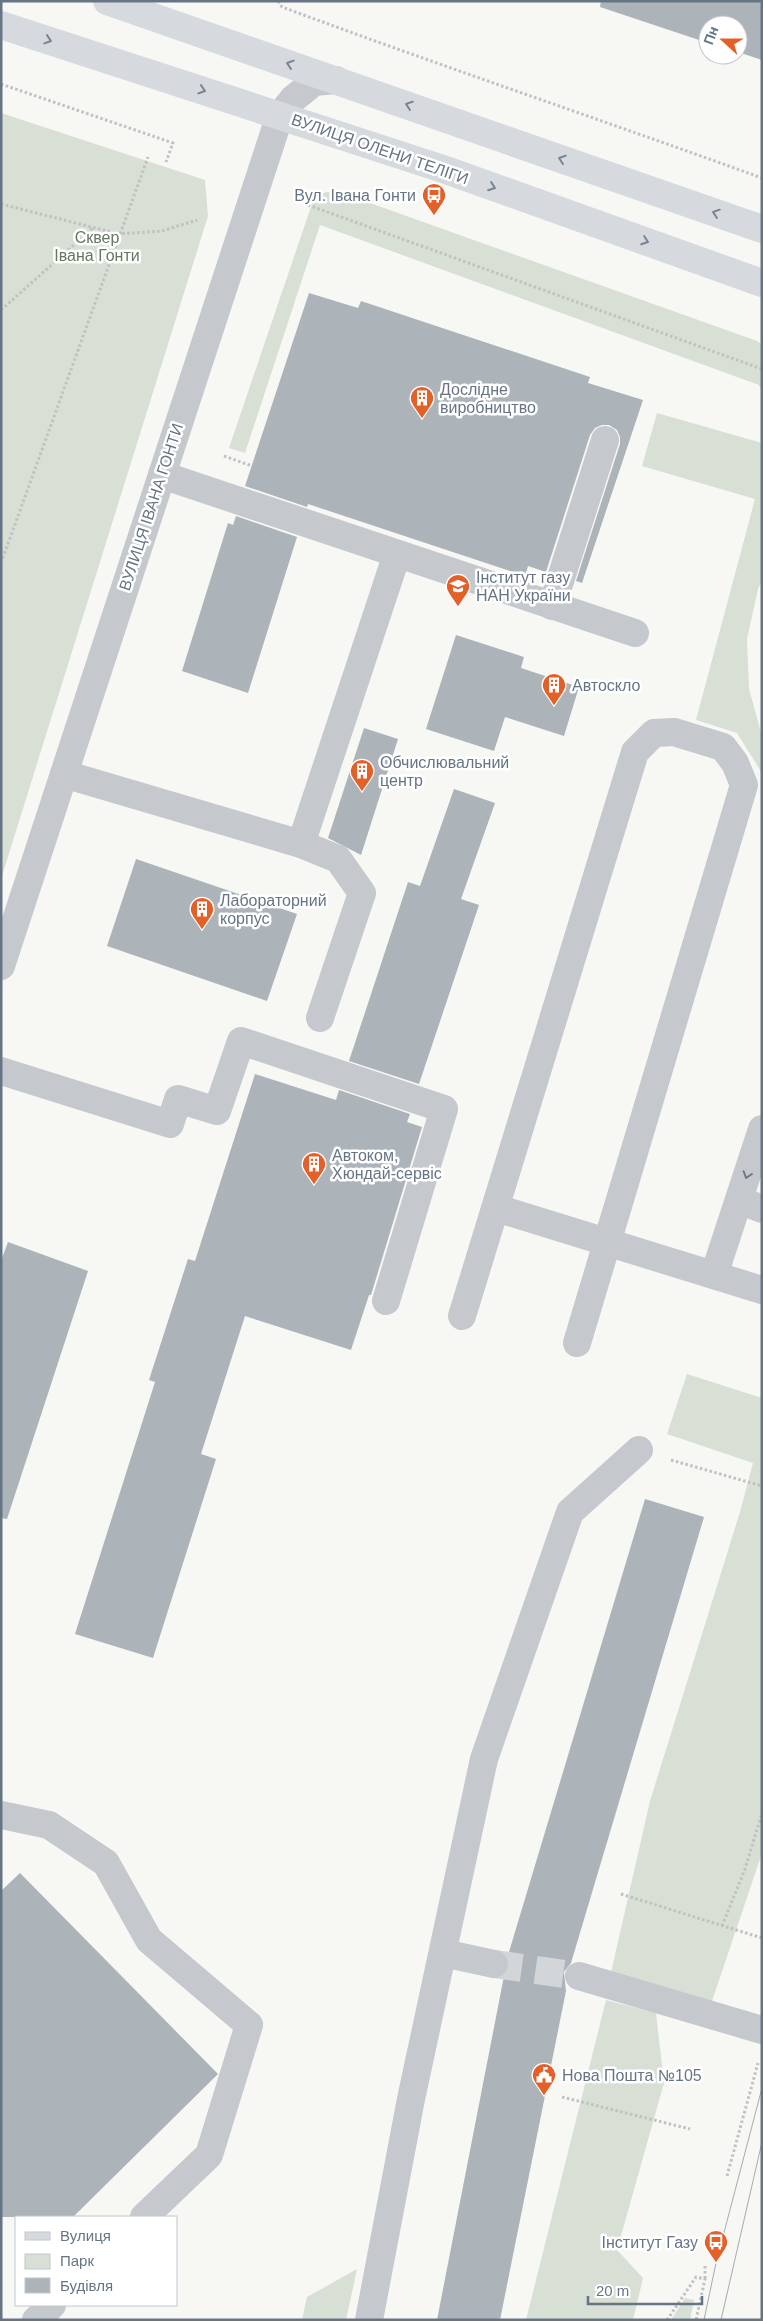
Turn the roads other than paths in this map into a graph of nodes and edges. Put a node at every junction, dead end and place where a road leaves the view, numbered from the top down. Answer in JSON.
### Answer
{"nodes":[{"id":1,"x":107,"y":1,"type":"edge"},
{"id":2,"x":1,"y":25,"type":"edge"},
{"id":3,"x":336,"y":80,"type":"junction"},
{"id":4,"x":280,"y":115,"type":"junction"},
{"id":5,"x":762,"y":229,"type":"edge"},
{"id":6,"x":760,"y":283,"type":"edge"},
{"id":7,"x":605,"y":440,"type":"dead end"},
{"id":8,"x":162,"y":475,"type":"junction"},
{"id":9,"x":396,"y":554,"type":"junction"},
{"id":10,"x":552,"y":606,"type":"junction"},
{"id":11,"x":635,"y":633,"type":"dead end"},
{"id":12,"x":64,"y":774,"type":"junction"},
{"id":13,"x":301,"y":844,"type":"junction"},
{"id":14,"x":1,"y":966,"type":"edge"},
{"id":15,"x":320,"y":1018,"type":"dead end"},
{"id":16,"x":1,"y":1071,"type":"edge"},
{"id":17,"x":762,"y":1129,"type":"edge"},
{"id":18,"x":750,"y":1204,"type":"edge"},
{"id":19,"x":496,"y":1208,"type":"junction"},
{"id":20,"x":607,"y":1242,"type":"junction"},
{"id":21,"x":714,"y":1275,"type":"junction"},
{"id":22,"x":762,"y":1290,"type":"edge"},
{"id":23,"x":386,"y":1301,"type":"dead end"},
{"id":24,"x":462,"y":1316,"type":"dead end"},
{"id":25,"x":577,"y":1343,"type":"dead end"},
{"id":26,"x":639,"y":1450,"type":"road end"},
{"id":27,"x":1,"y":1815,"type":"edge"},
{"id":28,"x":443,"y":1953,"type":"junction"},
{"id":29,"x":494,"y":1964,"type":"tunnel mouth"},
{"id":30,"x":579,"y":1976,"type":"tunnel mouth"},
{"id":31,"x":760,"y":2044,"type":"edge"},
{"id":32,"x":145,"y":2216,"type":"edge"},
{"id":33,"x":51,"y":2306,"type":"edge"},
{"id":34,"x":36,"y":2320,"type":"edge"},
{"id":35,"x":369,"y":2320,"type":"edge"}],
"edges":[{"from":3,"to":1,"type":"main road","one_way":true},
{"from":2,"to":4,"type":"main road","name":"ВУЛИЦЯ ОЛЕНИ ТЕЛІГИ","one_way":true},
{"from":3,"to":4,"type":"street","name":"ВУЛИЦЯ ІВАНА ГОНТИ"},
{"from":5,"to":3,"type":"main road","one_way":true},
{"from":4,"to":6,"type":"main road","name":"ВУЛИЦЯ ОЛЕНИ ТЕЛІГИ","one_way":true},
{"from":4,"to":8,"type":"street","name":"ВУЛИЦЯ ІВАНА ГОНТИ"},
{"from":7,"to":10,"type":"street"},
{"from":8,"to":9,"type":"street"},
{"from":8,"to":12,"type":"street","name":"ВУЛИЦЯ ІВАНА ГОНТИ"},
{"from":9,"to":10,"type":"street"},
{"from":9,"to":13,"type":"street"},
{"from":10,"to":11,"type":"street"},
{"from":12,"to":13,"type":"street"},
{"from":12,"to":14,"type":"street","name":"ВУЛИЦЯ ІВАНА ГОНТИ"},
{"from":13,"to":15,"type":"street"},
{"from":16,"to":23,"type":"street"},
{"from":17,"to":18,"type":"street","one_way":true},
{"from":18,"to":21,"type":"street"},
{"from":19,"to":20,"type":"street"},
{"from":19,"to":20,"type":"street"},
{"from":19,"to":24,"type":"street"},
{"from":20,"to":21,"type":"street"},
{"from":20,"to":25,"type":"street"},
{"from":21,"to":22,"type":"street"},
{"from":26,"to":28,"type":"street"},
{"from":27,"to":32,"type":"street"},
{"from":28,"to":29,"type":"street"},
{"from":28,"to":35,"type":"street"},
{"from":30,"to":31,"type":"street"},
{"from":33,"to":34,"type":"street"}]}
